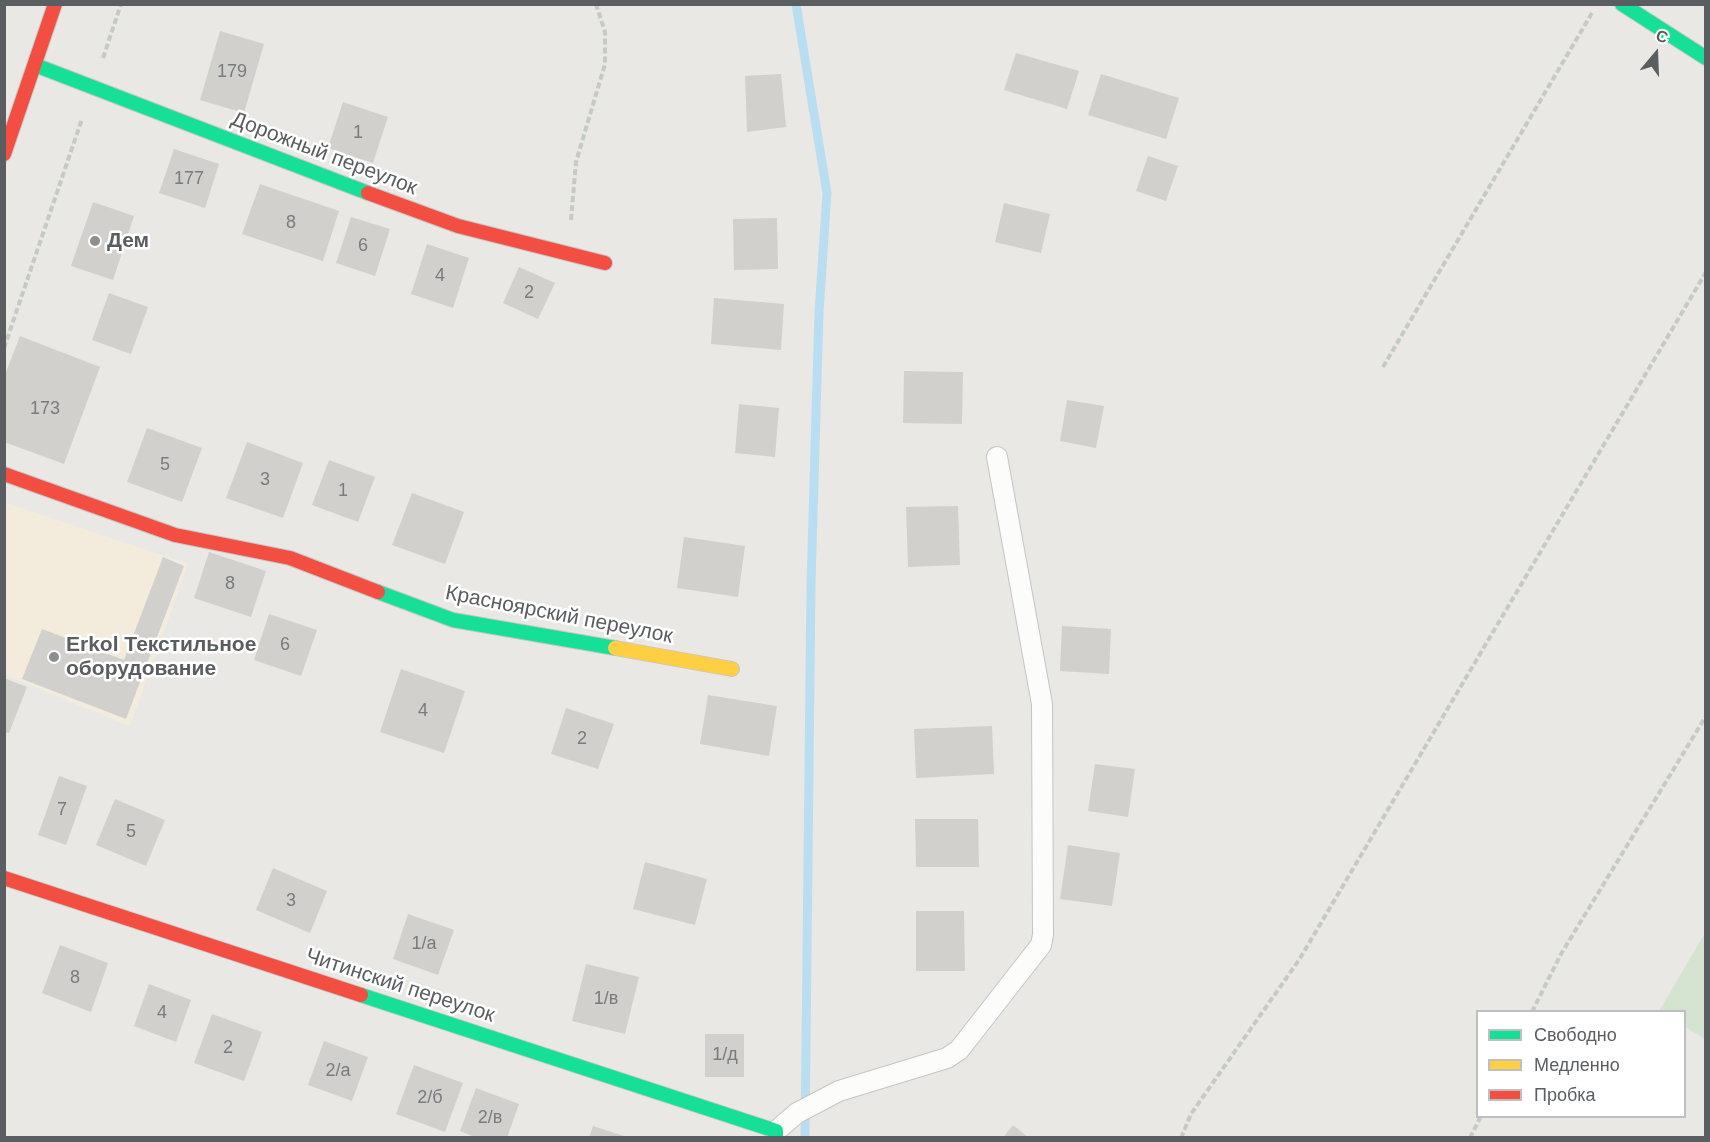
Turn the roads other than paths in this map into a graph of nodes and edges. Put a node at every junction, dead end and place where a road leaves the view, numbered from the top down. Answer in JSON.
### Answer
{"nodes":[{"id":1,"x":55,"y":4,"type":"edge"},
{"id":2,"x":1622,"y":4,"type":"edge"},
{"id":3,"x":1706,"y":58,"type":"edge"},
{"id":4,"x":35,"y":65,"type":"junction"},
{"id":5,"x":4,"y":154,"type":"edge"},
{"id":6,"x":605,"y":263,"type":"dead end"},
{"id":7,"x":997,"y":457,"type":"dead end"},
{"id":8,"x":4,"y":474,"type":"edge"},
{"id":9,"x":732,"y":669,"type":"dead end"},
{"id":10,"x":4,"y":879,"type":"edge"},
{"id":11,"x":776,"y":1134,"type":"edge"}],
"edges":[{"from":1,"to":4,"type":"street"},
{"from":2,"to":3,"type":"street"},
{"from":4,"to":5,"type":"street"},
{"from":4,"to":6,"type":"street","name":"Дорожный переулок"},
{"from":7,"to":11,"type":"lane"},
{"from":8,"to":9,"type":"street","name":"Красноярский переулок"},
{"from":10,"to":11,"type":"street","name":"Читинский переулок"}]}
